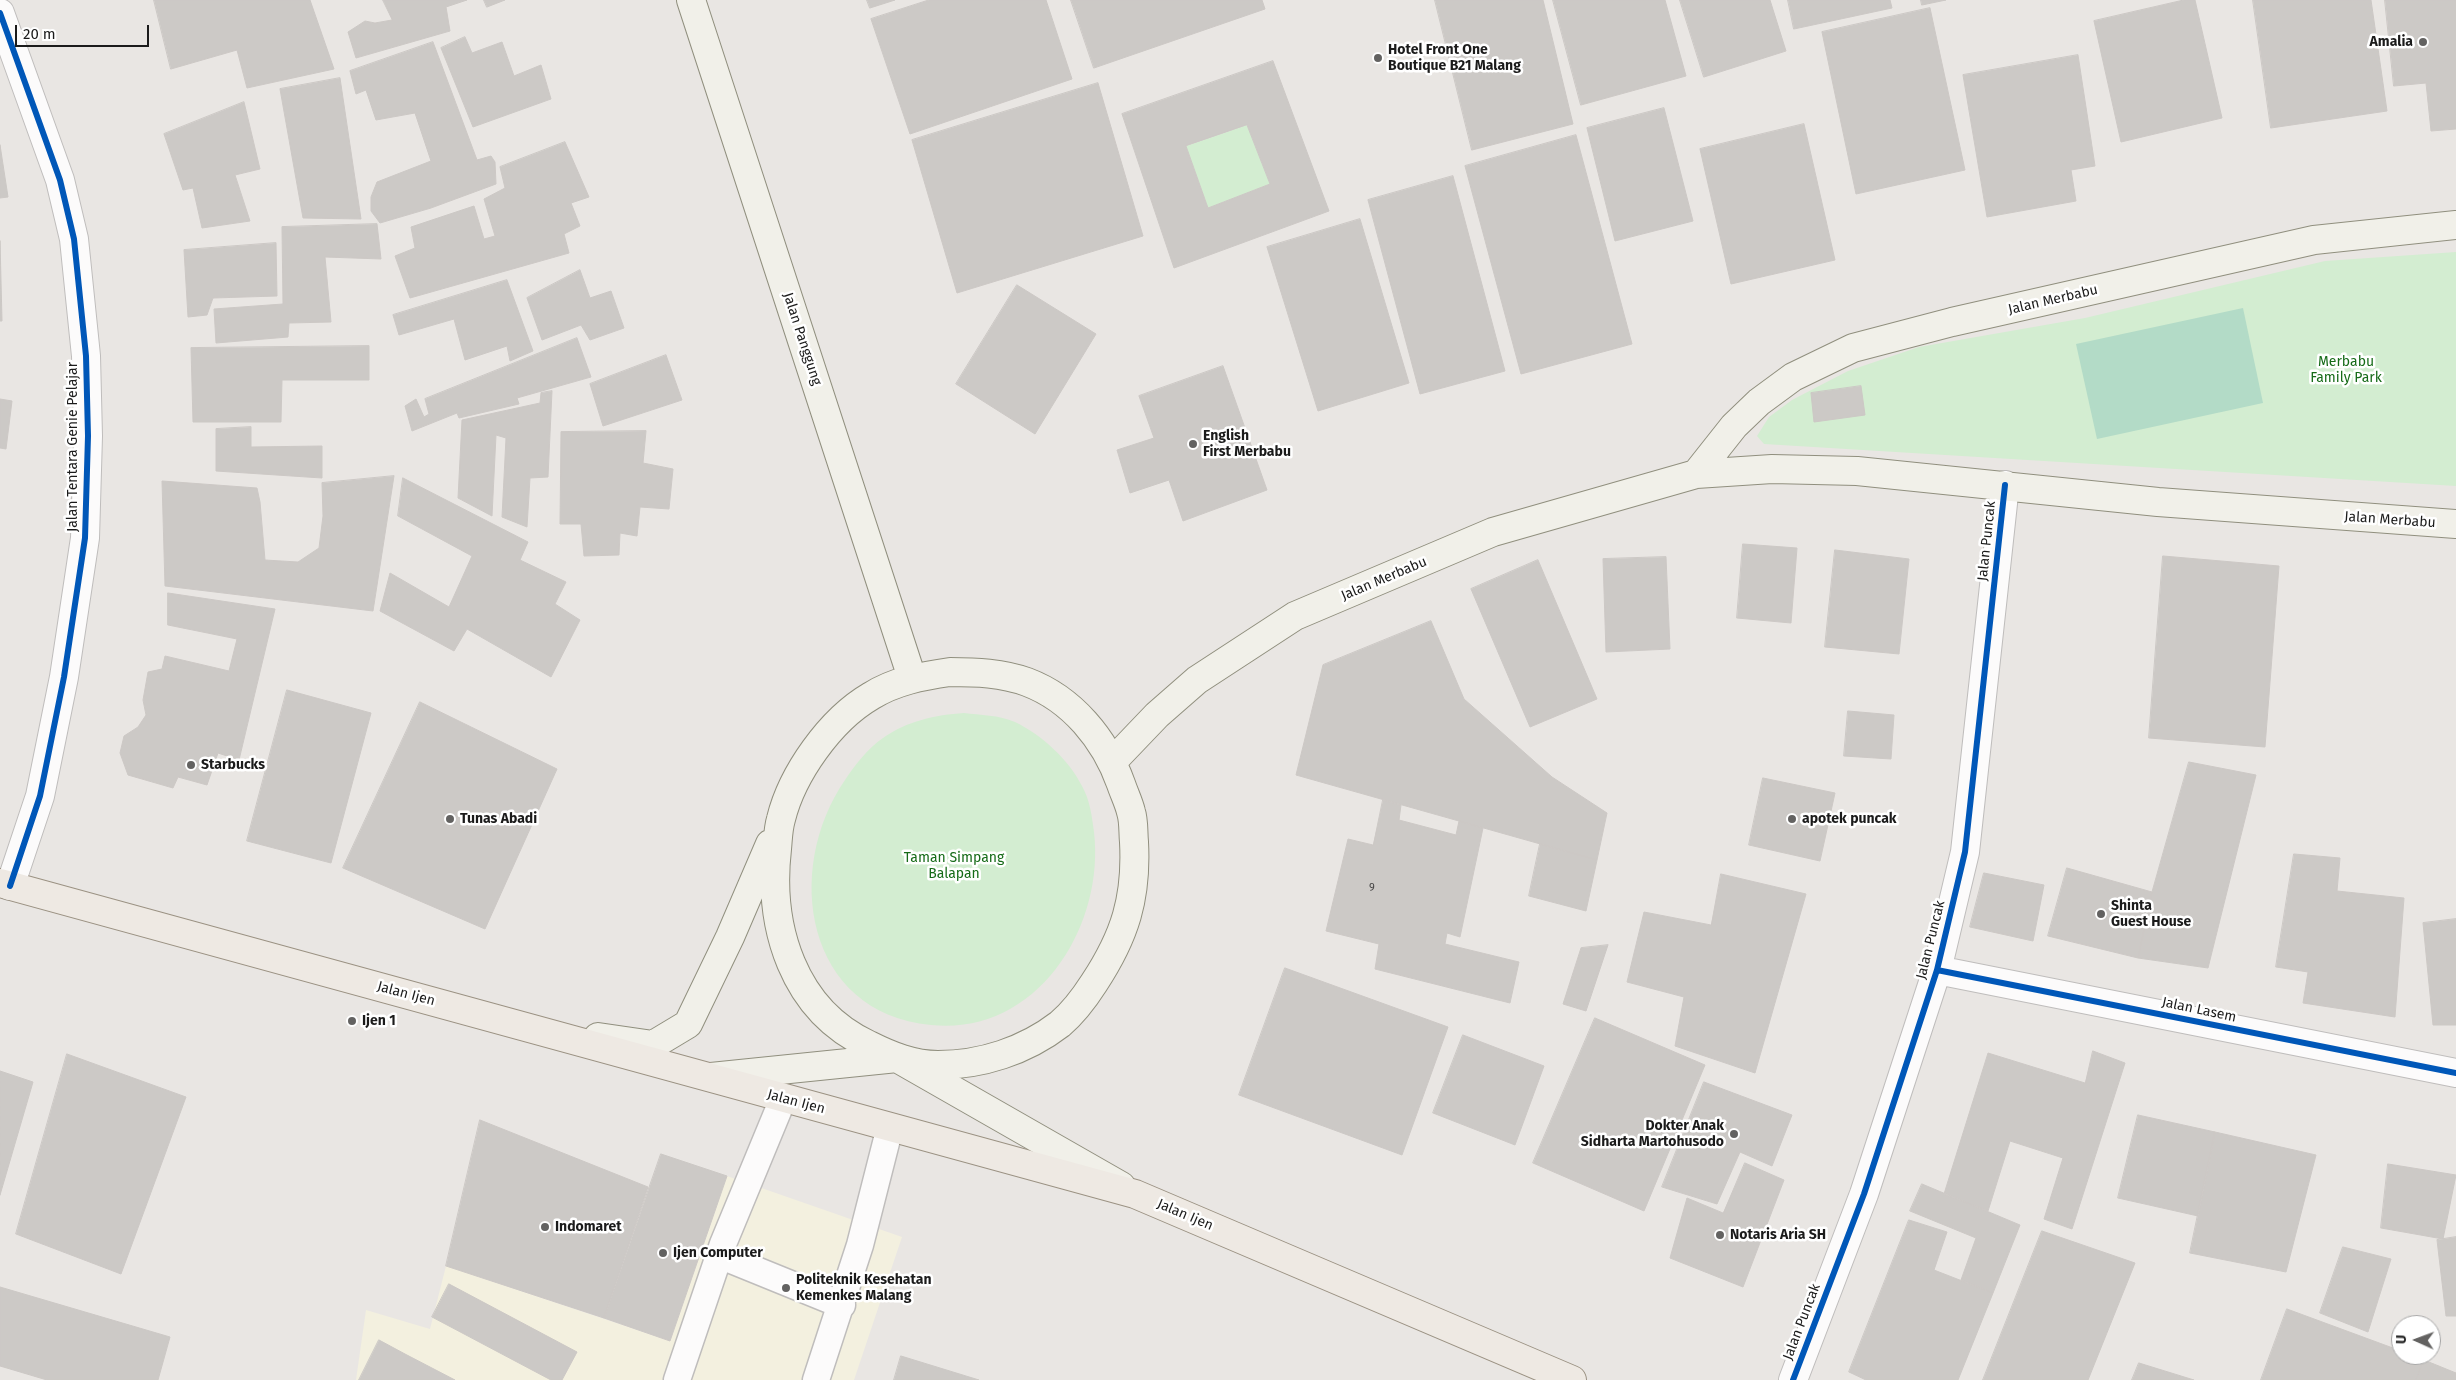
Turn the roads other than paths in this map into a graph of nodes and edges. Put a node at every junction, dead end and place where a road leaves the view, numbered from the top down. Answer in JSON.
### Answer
{"nodes":[{"id":1,"x":692,"y":0,"type":"edge"},
{"id":2,"x":0,"y":13,"type":"edge"},
{"id":3,"x":2456,"y":225,"type":"edge"},
{"id":4,"x":1696,"y":474,"type":"junction"},
{"id":5,"x":2006,"y":485,"type":"junction"},
{"id":6,"x":2456,"y":524,"type":"edge"},
{"id":7,"x":912,"y":678,"type":"junction"},
{"id":8,"x":1113,"y":761,"type":"junction"},
{"id":9,"x":780,"y":819,"type":"junction"},
{"id":10,"x":5,"y":885,"type":"edge"},
{"id":11,"x":1937,"y":970,"type":"junction"},
{"id":12,"x":529,"y":1027,"type":"junction"},
{"id":13,"x":897,"y":1058,"type":"junction"},
{"id":14,"x":2456,"y":1073,"type":"edge"},
{"id":15,"x":708,"y":1078,"type":"junction"},
{"id":16,"x":783,"y":1099,"type":"junction"},
{"id":17,"x":890,"y":1128,"type":"junction"},
{"id":18,"x":1135,"y":1194,"type":"junction"},
{"id":19,"x":719,"y":1255,"type":"junction"},
{"id":20,"x":842,"y":1305,"type":"junction"},
{"id":21,"x":677,"y":1380,"type":"edge"},
{"id":22,"x":816,"y":1380,"type":"edge"},
{"id":23,"x":1572,"y":1380,"type":"edge"},
{"id":24,"x":1793,"y":1380,"type":"edge"}],
"edges":[{"from":1,"to":7,"type":"main road","name":"Jalan Panggung"},
{"from":2,"to":10,"type":"street","name":"Jalan Tentara Genie Pelajar"},
{"from":3,"to":4,"type":"main road","name":"Jalan Merbabu"},
{"from":4,"to":5,"type":"main road","name":"Jalan Merbabu"},
{"from":4,"to":8,"type":"main road","name":"Jalan Merbabu"},
{"from":5,"to":6,"type":"main road","name":"Jalan Merbabu"},
{"from":5,"to":11,"type":"street","name":"Jalan Puncak"},
{"from":7,"to":8,"type":"main road"},
{"from":7,"to":9,"type":"main road"},
{"from":8,"to":13,"type":"main road"},
{"from":9,"to":12,"type":"main road"},
{"from":9,"to":13,"type":"main road"},
{"from":10,"to":12,"type":"main road","name":"Jalan Ijen"},
{"from":11,"to":14,"type":"street","name":"Jalan Lasem"},
{"from":11,"to":24,"type":"street","name":"Jalan Puncak"},
{"from":12,"to":15,"type":"main road","name":"Jalan Ijen"},
{"from":13,"to":15,"type":"main road"},
{"from":13,"to":18,"type":"main road"},
{"from":15,"to":16,"type":"main road","name":"Jalan Ijen"},
{"from":16,"to":17,"type":"main road","name":"Jalan Ijen"},
{"from":16,"to":19,"type":"lane"},
{"from":17,"to":18,"type":"main road","name":"Jalan Ijen"},
{"from":17,"to":20,"type":"lane"},
{"from":18,"to":23,"type":"main road","name":"Jalan Ijen"},
{"from":19,"to":20,"type":"lane"},
{"from":19,"to":21,"type":"lane"},
{"from":20,"to":22,"type":"lane"}]}
